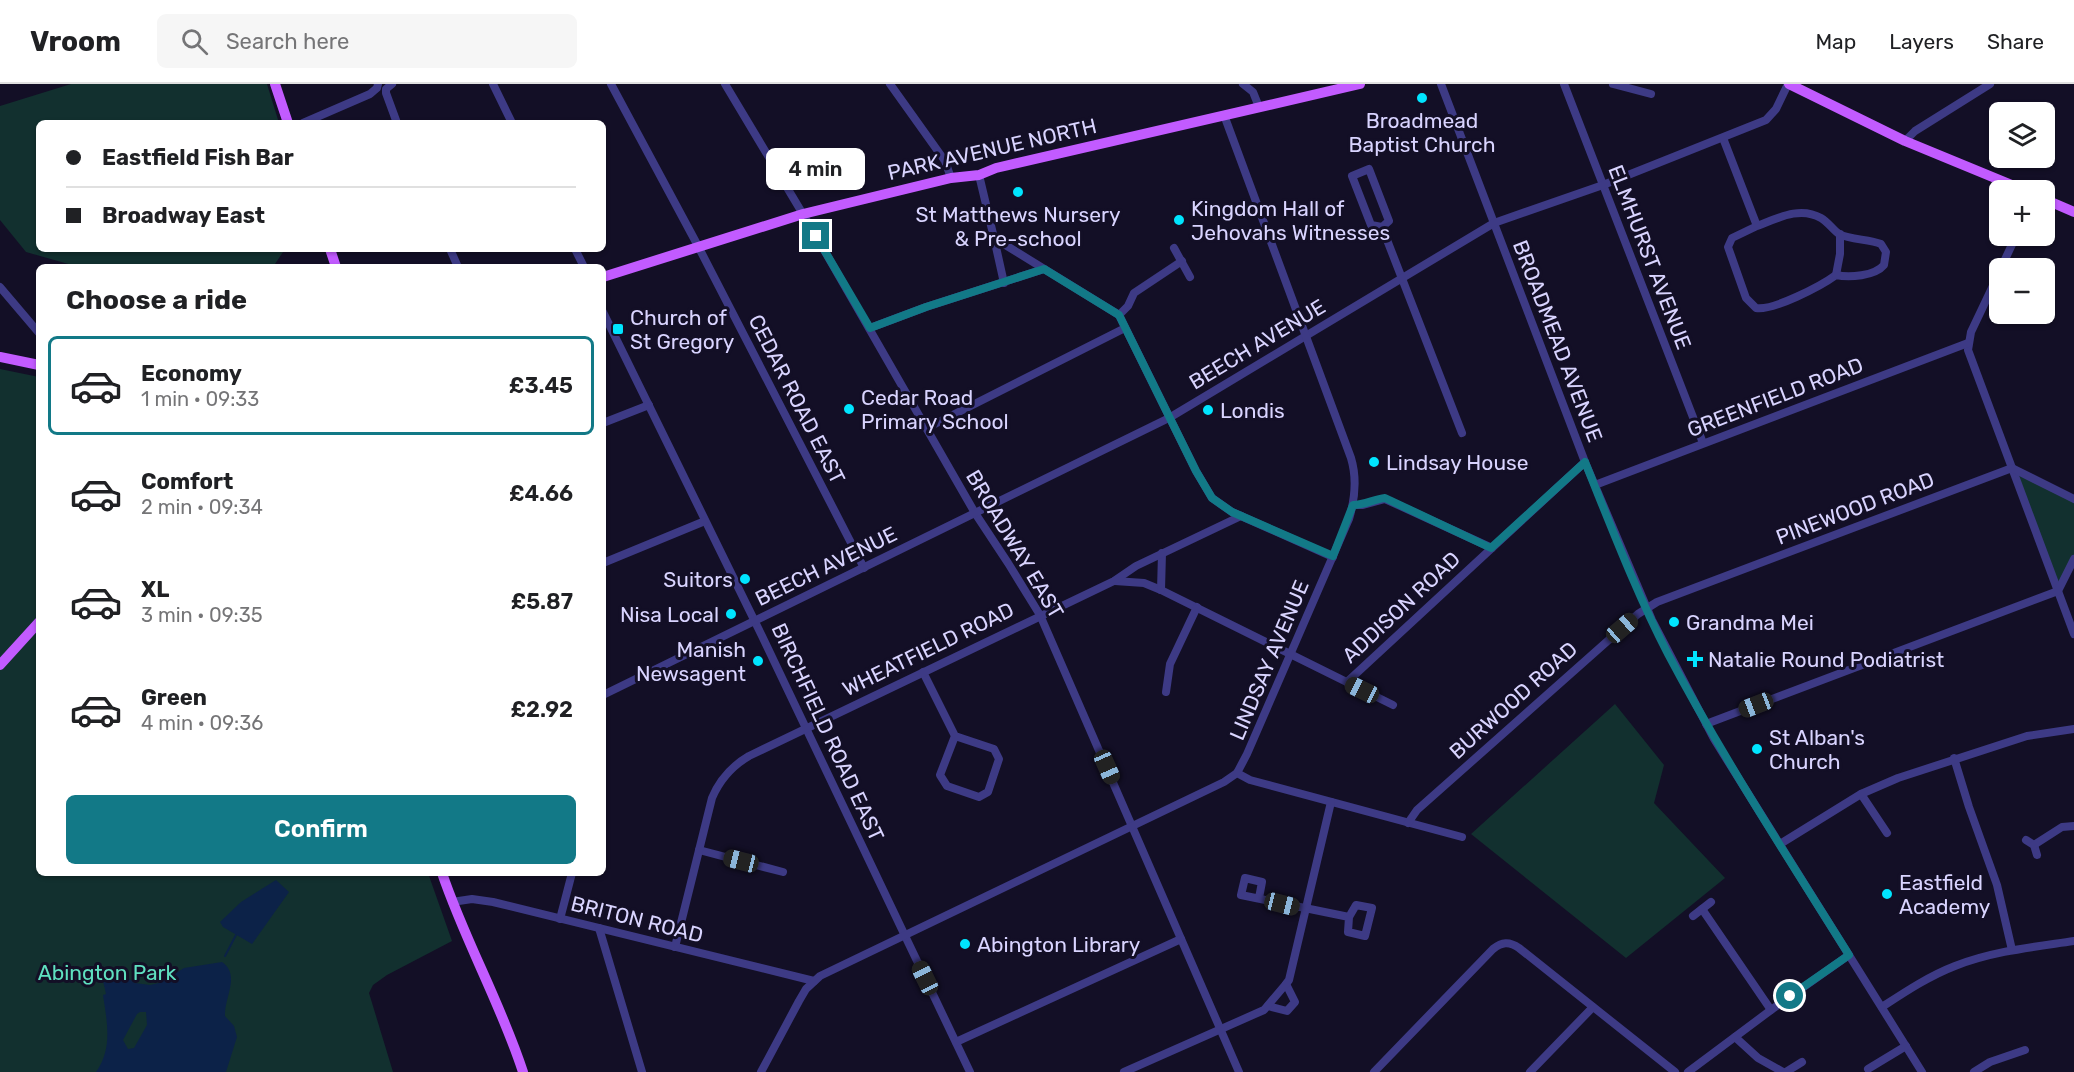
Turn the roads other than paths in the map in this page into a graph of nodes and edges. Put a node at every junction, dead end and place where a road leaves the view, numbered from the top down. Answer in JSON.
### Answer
{"nodes":[{"id":1,"x":275,"y":84,"type":"edge"},
{"id":2,"x":378,"y":84,"type":"edge"},
{"id":3,"x":493,"y":84,"type":"edge"},
{"id":4,"x":610,"y":84,"type":"edge"},
{"id":5,"x":725,"y":84,"type":"edge"},
{"id":6,"x":890,"y":84,"type":"edge"},
{"id":7,"x":1243,"y":84,"type":"edge"},
{"id":8,"x":1360,"y":84,"type":"edge"},
{"id":9,"x":1441,"y":84,"type":"edge"},
{"id":10,"x":1564,"y":84,"type":"edge"},
{"id":11,"x":1613,"y":84,"type":"edge"},
{"id":12,"x":1789,"y":84,"type":"edge"},
{"id":13,"x":1990,"y":84,"type":"edge"},
{"id":14,"x":389,"y":87,"type":"edge"},
{"id":15,"x":1651,"y":94,"type":"dead end"},
{"id":16,"x":1259,"y":107,"type":"junction"},
{"id":17,"x":1224,"y":115,"type":"junction"},
{"id":18,"x":287,"y":120,"type":"edge"},
{"id":19,"x":310,"y":120,"type":"edge"},
{"id":20,"x":396,"y":120,"type":"edge"},
{"id":21,"x":511,"y":120,"type":"edge"},
{"id":22,"x":1722,"y":138,"type":"junction"},
{"id":23,"x":1905,"y":141,"type":"junction"},
{"id":24,"x":979,"y":175,"type":"junction"},
{"id":25,"x":951,"y":178,"type":"junction"},
{"id":26,"x":2000,"y":180,"type":"edge"},
{"id":27,"x":1603,"y":186,"type":"junction"},
{"id":28,"x":2055,"y":204,"type":"edge"},
{"id":29,"x":2074,"y":212,"type":"edge"},
{"id":30,"x":802,"y":214,"type":"junction"},
{"id":31,"x":1494,"y":223,"type":"junction"},
{"id":32,"x":1382,"y":226,"type":"junction"},
{"id":33,"x":1757,"y":226,"type":"junction"},
{"id":34,"x":1840,"y":234,"type":"junction"},
{"id":35,"x":994,"y":238,"type":"junction"},
{"id":36,"x":698,"y":246,"type":"junction"},
{"id":37,"x":1174,"y":248,"type":"dead end"},
{"id":38,"x":1182,"y":261,"type":"junction"},
{"id":39,"x":1044,"y":269,"type":"junction"},
{"id":40,"x":1836,"y":275,"type":"junction"},
{"id":41,"x":606,"y":276,"type":"edge"},
{"id":42,"x":1191,"y":277,"type":"dead end"},
{"id":43,"x":1402,"y":278,"type":"junction"},
{"id":44,"x":1004,"y":283,"type":"junction"},
{"id":45,"x":0,"y":287,"type":"edge"},
{"id":46,"x":1989,"y":295,"type":"edge"},
{"id":47,"x":1119,"y":315,"type":"junction"},
{"id":48,"x":606,"y":318,"type":"edge"},
{"id":49,"x":870,"y":328,"type":"junction"},
{"id":50,"x":1125,"y":328,"type":"junction"},
{"id":51,"x":36,"y":329,"type":"edge"},
{"id":52,"x":1305,"y":337,"type":"junction"},
{"id":53,"x":1968,"y":343,"type":"junction"},
{"id":54,"x":0,"y":357,"type":"edge"},
{"id":55,"x":36,"y":364,"type":"edge"},
{"id":56,"x":649,"y":405,"type":"junction"},
{"id":57,"x":1169,"y":418,"type":"junction"},
{"id":58,"x":606,"y":422,"type":"edge"},
{"id":59,"x":927,"y":428,"type":"junction"},
{"id":60,"x":1462,"y":433,"type":"dead end"},
{"id":61,"x":1703,"y":443,"type":"junction"},
{"id":62,"x":1585,"y":462,"type":"junction"},
{"id":63,"x":2012,"y":468,"type":"junction"},
{"id":64,"x":1595,"y":485,"type":"junction"},
{"id":65,"x":2074,"y":499,"type":"edge"},
{"id":66,"x":1353,"y":505,"type":"junction"},
{"id":67,"x":975,"y":513,"type":"junction"},
{"id":68,"x":1241,"y":516,"type":"junction"},
{"id":69,"x":705,"y":521,"type":"junction"},
{"id":70,"x":1491,"y":548,"type":"junction"},
{"id":71,"x":1162,"y":553,"type":"junction"},
{"id":72,"x":1333,"y":556,"type":"junction"},
{"id":73,"x":2074,"y":559,"type":"edge"},
{"id":74,"x":606,"y":562,"type":"edge"},
{"id":75,"x":864,"y":568,"type":"junction"},
{"id":76,"x":1114,"y":581,"type":"junction"},
{"id":77,"x":1161,"y":590,"type":"junction"},
{"id":78,"x":2058,"y":591,"type":"junction"},
{"id":79,"x":1197,"y":607,"type":"junction"},
{"id":80,"x":1646,"y":607,"type":"junction"},
{"id":81,"x":1040,"y":615,"type":"junction"},
{"id":82,"x":755,"y":621,"type":"junction"},
{"id":83,"x":36,"y":625,"type":"edge"},
{"id":84,"x":2074,"y":634,"type":"edge"},
{"id":85,"x":1290,"y":654,"type":"junction"},
{"id":86,"x":0,"y":665,"type":"edge"},
{"id":87,"x":923,"y":672,"type":"junction"},
{"id":88,"x":1347,"y":682,"type":"junction"},
{"id":89,"x":1166,"y":692,"type":"dead end"},
{"id":90,"x":606,"y":694,"type":"edge"},
{"id":91,"x":1393,"y":705,"type":"dead end"},
{"id":92,"x":1706,"y":724,"type":"junction"},
{"id":93,"x":806,"y":729,"type":"junction"},
{"id":94,"x":2074,"y":729,"type":"edge"},
{"id":95,"x":955,"y":736,"type":"junction"},
{"id":96,"x":1954,"y":758,"type":"junction"},
{"id":97,"x":1237,"y":773,"type":"junction"},
{"id":98,"x":1861,"y":794,"type":"junction"},
{"id":99,"x":1331,"y":802,"type":"junction"},
{"id":100,"x":1408,"y":823,"type":"junction"},
{"id":101,"x":1133,"y":826,"type":"junction"},
{"id":102,"x":2074,"y":826,"type":"edge"},
{"id":103,"x":1887,"y":833,"type":"dead end"},
{"id":104,"x":1462,"y":837,"type":"dead end"},
{"id":105,"x":1780,"y":844,"type":"junction"},
{"id":106,"x":699,"y":850,"type":"junction"},
{"id":107,"x":2037,"y":855,"type":"dead end"},
{"id":108,"x":783,"y":872,"type":"dead end"},
{"id":109,"x":443,"y":876,"type":"edge"},
{"id":110,"x":571,"y":876,"type":"edge"},
{"id":111,"x":1259,"y":898,"type":"dead end"},
{"id":112,"x":452,"y":902,"type":"junction"},
{"id":113,"x":1711,"y":902,"type":"dead end"},
{"id":114,"x":1305,"y":909,"type":"junction"},
{"id":115,"x":1702,"y":909,"type":"junction"},
{"id":116,"x":1693,"y":916,"type":"dead end"},
{"id":117,"x":1349,"y":917,"type":"dead end"},
{"id":118,"x":561,"y":919,"type":"junction"},
{"id":119,"x":599,"y":928,"type":"junction"},
{"id":120,"x":905,"y":935,"type":"junction"},
{"id":121,"x":1181,"y":939,"type":"junction"},
{"id":122,"x":2074,"y":941,"type":"edge"},
{"id":123,"x":675,"y":947,"type":"junction"},
{"id":124,"x":2012,"y":950,"type":"junction"},
{"id":125,"x":1849,"y":955,"type":"junction"},
{"id":126,"x":814,"y":981,"type":"junction"},
{"id":127,"x":1286,"y":984,"type":"junction"},
{"id":128,"x":1268,"y":1006,"type":"junction"},
{"id":129,"x":1593,"y":1007,"type":"junction"},
{"id":130,"x":1882,"y":1007,"type":"junction"},
{"id":131,"x":1771,"y":1010,"type":"junction"},
{"id":132,"x":1220,"y":1029,"type":"junction"},
{"id":133,"x":1735,"y":1037,"type":"junction"},
{"id":134,"x":956,"y":1042,"type":"junction"},
{"id":135,"x":1906,"y":1046,"type":"junction"},
{"id":136,"x":2025,"y":1050,"type":"dead end"},
{"id":137,"x":1802,"y":1062,"type":"dead end"},
{"id":138,"x":1868,"y":1070,"type":"dead end"},
{"id":139,"x":524,"y":1072,"type":"edge"},
{"id":140,"x":642,"y":1072,"type":"edge"},
{"id":141,"x":760,"y":1072,"type":"edge"},
{"id":142,"x":970,"y":1072,"type":"edge"},
{"id":143,"x":1124,"y":1072,"type":"edge"},
{"id":144,"x":1239,"y":1072,"type":"edge"},
{"id":145,"x":1374,"y":1072,"type":"edge"},
{"id":146,"x":1530,"y":1072,"type":"edge"},
{"id":147,"x":1675,"y":1072,"type":"edge"},
{"id":148,"x":1688,"y":1072,"type":"edge"},
{"id":149,"x":1785,"y":1072,"type":"edge"},
{"id":150,"x":1922,"y":1072,"type":"edge"},
{"id":151,"x":1974,"y":1072,"type":"edge"}],
"edges":[{"from":1,"to":18,"type":"main road"},
{"from":2,"to":19,"type":"street"},
{"from":3,"to":21,"type":"street"},
{"from":4,"to":36,"type":"street","name":"CEDAR ROAD EAST"},
{"from":5,"to":30,"type":"street","name":"BROADWAY EAST"},
{"from":6,"to":25,"type":"street"},
{"from":7,"to":16,"type":"street"},
{"from":8,"to":16,"type":"main road","name":"PARK AVENUE NORTH"},
{"from":9,"to":31,"type":"street","name":"BROADMEAD AVENUE"},
{"from":10,"to":27,"type":"street","name":"ELMHURST AVENUE"},
{"from":11,"to":15,"type":"street"},
{"from":12,"to":22,"type":"street","name":"BEECH AVENUE"},
{"from":12,"to":23,"type":"main road"},
{"from":13,"to":23,"type":"street"},
{"from":14,"to":20,"type":"street"},
{"from":16,"to":17,"type":"main road","name":"PARK AVENUE NORTH"},
{"from":17,"to":24,"type":"main road","name":"PARK AVENUE NORTH"},
{"from":17,"to":52,"type":"street","name":"LINDSAY AVENUE"},
{"from":22,"to":27,"type":"street","name":"BEECH AVENUE"},
{"from":22,"to":33,"type":"street"},
{"from":23,"to":26,"type":"main road"},
{"from":24,"to":25,"type":"main road","name":"PARK AVENUE NORTH"},
{"from":24,"to":35,"type":"street"},
{"from":25,"to":30,"type":"main road","name":"PARK AVENUE NORTH"},
{"from":27,"to":31,"type":"street","name":"BEECH AVENUE"},
{"from":27,"to":61,"type":"street","name":"ELMHURST AVENUE"},
{"from":28,"to":29,"type":"main road"},
{"from":30,"to":36,"type":"main road","name":"PARK AVENUE NORTH"},
{"from":30,"to":49,"type":"street","name":"BROADWAY EAST"},
{"from":31,"to":43,"type":"street","name":"BEECH AVENUE"},
{"from":31,"to":62,"type":"street","name":"BROADMEAD AVENUE"},
{"from":32,"to":32,"type":"street"},
{"from":32,"to":43,"type":"street"},
{"from":33,"to":34,"type":"street"},
{"from":33,"to":40,"type":"street"},
{"from":34,"to":40,"type":"street"},
{"from":34,"to":40,"type":"street"},
{"from":35,"to":39,"type":"street"},
{"from":35,"to":44,"type":"street"},
{"from":36,"to":41,"type":"main road","name":"PARK AVENUE NORTH"},
{"from":36,"to":75,"type":"street","name":"CEDAR ROAD EAST"},
{"from":37,"to":38,"type":"street"},
{"from":38,"to":42,"type":"street"},
{"from":38,"to":47,"type":"street"},
{"from":39,"to":44,"type":"street"},
{"from":39,"to":47,"type":"street"},
{"from":43,"to":52,"type":"street","name":"BEECH AVENUE"},
{"from":43,"to":60,"type":"street"},
{"from":44,"to":49,"type":"street"},
{"from":45,"to":51,"type":"street"},
{"from":46,"to":53,"type":"street"},
{"from":47,"to":50,"type":"street"},
{"from":48,"to":56,"type":"street","name":"BIRCHFIELD ROAD EAST"},
{"from":49,"to":59,"type":"street","name":"BROADWAY EAST"},
{"from":50,"to":57,"type":"street"},
{"from":50,"to":59,"type":"street"},
{"from":52,"to":57,"type":"street","name":"BEECH AVENUE"},
{"from":52,"to":66,"type":"street","name":"LINDSAY AVENUE"},
{"from":53,"to":61,"type":"street","name":"GREENFIELD ROAD"},
{"from":53,"to":63,"type":"street"},
{"from":54,"to":55,"type":"main road"},
{"from":56,"to":58,"type":"street"},
{"from":56,"to":69,"type":"street","name":"BIRCHFIELD ROAD EAST"},
{"from":57,"to":67,"type":"street","name":"BEECH AVENUE"},
{"from":57,"to":68,"type":"street"},
{"from":59,"to":67,"type":"street","name":"BROADWAY EAST"},
{"from":61,"to":64,"type":"street","name":"GREENFIELD ROAD"},
{"from":62,"to":64,"type":"street","name":"BROADMEAD AVENUE"},
{"from":62,"to":70,"type":"street","name":"ADDISON ROAD"},
{"from":63,"to":65,"type":"street"},
{"from":63,"to":78,"type":"street"},
{"from":63,"to":80,"type":"street","name":"PINEWOOD ROAD"},
{"from":64,"to":80,"type":"street","name":"BROADMEAD AVENUE"},
{"from":66,"to":70,"type":"street"},
{"from":66,"to":72,"type":"street","name":"LINDSAY AVENUE"},
{"from":67,"to":75,"type":"street","name":"BEECH AVENUE"},
{"from":67,"to":81,"type":"street","name":"BROADWAY EAST"},
{"from":68,"to":71,"type":"street","name":"WHEATFIELD ROAD"},
{"from":68,"to":72,"type":"street"},
{"from":69,"to":74,"type":"street"},
{"from":69,"to":82,"type":"street","name":"BIRCHFIELD ROAD EAST"},
{"from":70,"to":88,"type":"street","name":"ADDISON ROAD"},
{"from":71,"to":76,"type":"street","name":"WHEATFIELD ROAD"},
{"from":71,"to":77,"type":"street"},
{"from":72,"to":85,"type":"street","name":"LINDSAY AVENUE"},
{"from":73,"to":78,"type":"street"},
{"from":75,"to":82,"type":"street","name":"BEECH AVENUE"},
{"from":76,"to":77,"type":"street"},
{"from":76,"to":81,"type":"street","name":"WHEATFIELD ROAD"},
{"from":77,"to":79,"type":"street"},
{"from":78,"to":84,"type":"street"},
{"from":78,"to":92,"type":"street"},
{"from":79,"to":85,"type":"street"},
{"from":79,"to":89,"type":"street"},
{"from":80,"to":92,"type":"street","name":"BROADMEAD AVENUE"},
{"from":80,"to":100,"type":"street","name":"BURWOOD ROAD"},
{"from":81,"to":87,"type":"street","name":"WHEATFIELD ROAD"},
{"from":81,"to":101,"type":"street","name":"BROADWAY EAST"},
{"from":82,"to":90,"type":"street","name":"BEECH AVENUE"},
{"from":82,"to":93,"type":"street","name":"BIRCHFIELD ROAD EAST"},
{"from":83,"to":86,"type":"main road"},
{"from":85,"to":88,"type":"street"},
{"from":85,"to":97,"type":"street","name":"LINDSAY AVENUE"},
{"from":87,"to":93,"type":"street","name":"WHEATFIELD ROAD"},
{"from":87,"to":95,"type":"street"},
{"from":88,"to":91,"type":"street"},
{"from":92,"to":105,"type":"street","name":"BROADMEAD AVENUE"},
{"from":93,"to":106,"type":"street","name":"WHEATFIELD ROAD"},
{"from":93,"to":120,"type":"street","name":"BIRCHFIELD ROAD EAST"},
{"from":94,"to":96,"type":"street"},
{"from":95,"to":95,"type":"street"},
{"from":96,"to":98,"type":"street"},
{"from":96,"to":124,"type":"street"},
{"from":97,"to":99,"type":"street"},
{"from":97,"to":101,"type":"street","name":"LINDSAY AVENUE"},
{"from":98,"to":103,"type":"street"},
{"from":98,"to":105,"type":"street"},
{"from":99,"to":100,"type":"street"},
{"from":99,"to":114,"type":"street"},
{"from":100,"to":104,"type":"street"},
{"from":101,"to":120,"type":"street","name":"LINDSAY AVENUE"},
{"from":101,"to":121,"type":"street","name":"BROADWAY EAST"},
{"from":102,"to":107,"type":"street"},
{"from":105,"to":125,"type":"street","name":"BROADMEAD AVENUE"},
{"from":106,"to":108,"type":"street"},
{"from":106,"to":123,"type":"street","name":"WHEATFIELD ROAD"},
{"from":109,"to":112,"type":"main road"},
{"from":110,"to":118,"type":"street"},
{"from":111,"to":114,"type":"street"},
{"from":112,"to":118,"type":"street","name":"BRITON ROAD"},
{"from":112,"to":139,"type":"main road"},
{"from":113,"to":115,"type":"street"},
{"from":114,"to":117,"type":"street"},
{"from":114,"to":127,"type":"street"},
{"from":115,"to":116,"type":"street"},
{"from":115,"to":131,"type":"street"},
{"from":118,"to":119,"type":"street","name":"BRITON ROAD"},
{"from":119,"to":123,"type":"street","name":"BRITON ROAD"},
{"from":119,"to":140,"type":"street"},
{"from":120,"to":126,"type":"street","name":"LINDSAY AVENUE"},
{"from":120,"to":134,"type":"street","name":"BIRCHFIELD ROAD EAST"},
{"from":121,"to":132,"type":"street","name":"BROADWAY EAST"},
{"from":121,"to":134,"type":"street"},
{"from":122,"to":124,"type":"street"},
{"from":123,"to":126,"type":"street","name":"BRITON ROAD"},
{"from":124,"to":130,"type":"street"},
{"from":125,"to":130,"type":"street","name":"BROADMEAD AVENUE"},
{"from":125,"to":131,"type":"street"},
{"from":126,"to":141,"type":"street"},
{"from":127,"to":128,"type":"street"},
{"from":127,"to":128,"type":"street"},
{"from":128,"to":132,"type":"street"},
{"from":129,"to":145,"type":"street"},
{"from":129,"to":146,"type":"street"},
{"from":129,"to":147,"type":"street"},
{"from":130,"to":135,"type":"street","name":"BROADMEAD AVENUE"},
{"from":131,"to":133,"type":"street"},
{"from":132,"to":143,"type":"street"},
{"from":132,"to":144,"type":"street","name":"BROADWAY EAST"},
{"from":133,"to":148,"type":"street"},
{"from":133,"to":149,"type":"street"},
{"from":134,"to":142,"type":"street","name":"BIRCHFIELD ROAD EAST"},
{"from":135,"to":138,"type":"street"},
{"from":135,"to":150,"type":"street","name":"BROADMEAD AVENUE"},
{"from":136,"to":151,"type":"street"},
{"from":137,"to":149,"type":"street"}]}
